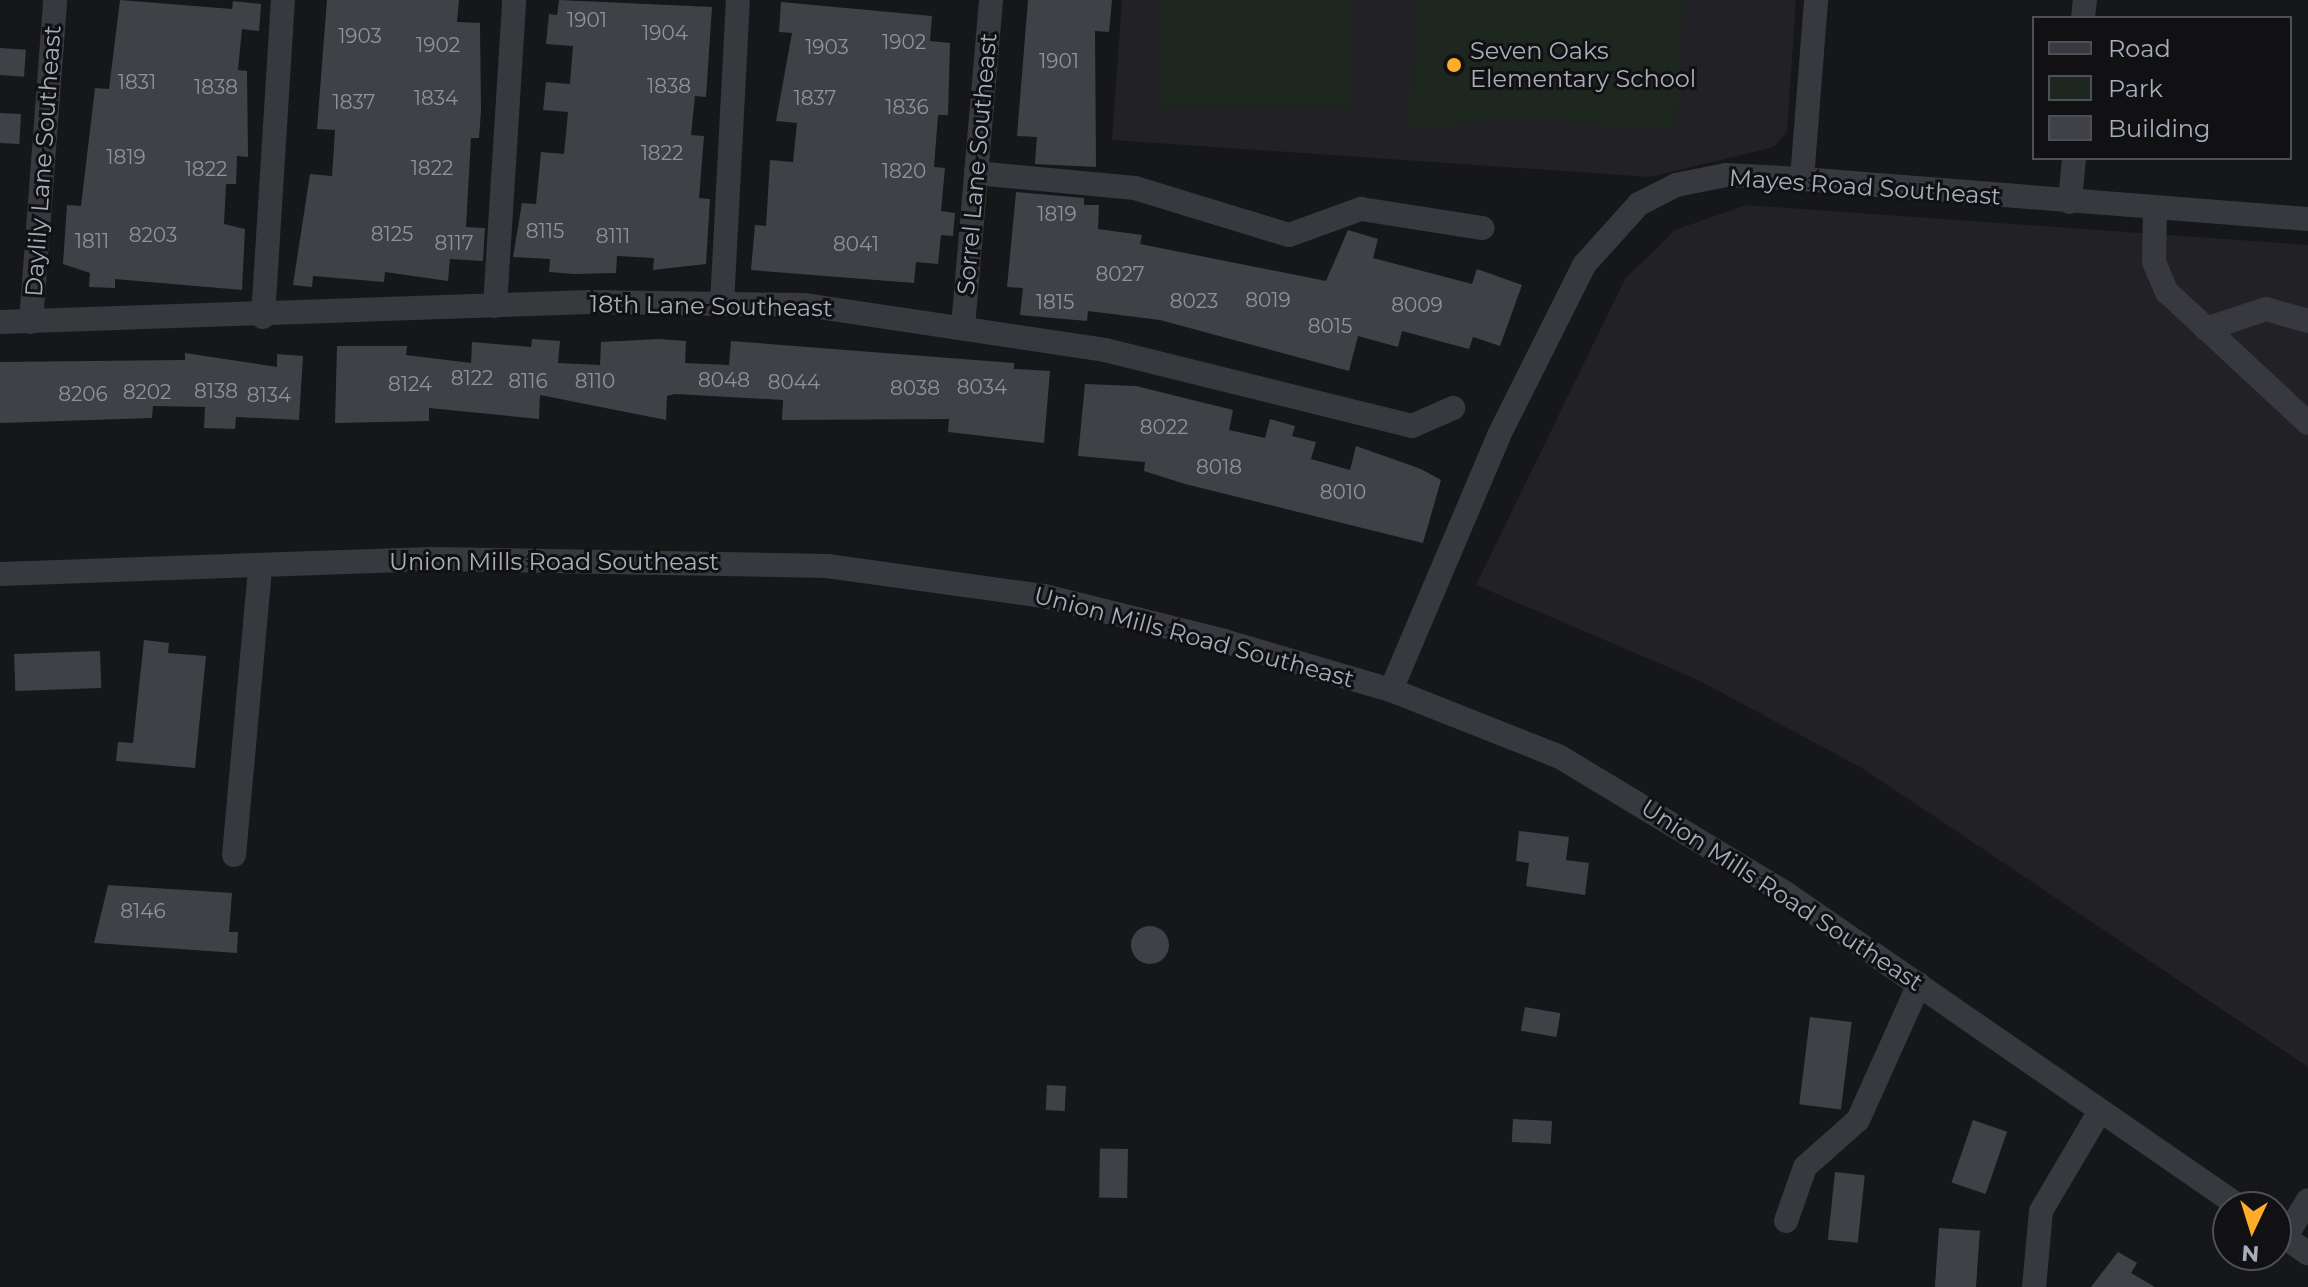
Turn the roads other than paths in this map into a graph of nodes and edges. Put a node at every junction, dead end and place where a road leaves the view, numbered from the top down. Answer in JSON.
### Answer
{"nodes":[{"id":1,"x":55,"y":0,"type":"edge"},
{"id":2,"x":283,"y":0,"type":"edge"},
{"id":3,"x":514,"y":0,"type":"edge"},
{"id":4,"x":738,"y":0,"type":"edge"},
{"id":5,"x":991,"y":0,"type":"edge"},
{"id":6,"x":1816,"y":0,"type":"edge"},
{"id":7,"x":2074,"y":160,"type":"edge"},
{"id":8,"x":976,"y":173,"type":"junction"},
{"id":9,"x":1802,"y":179,"type":"junction"},
{"id":10,"x":2070,"y":202,"type":"junction"},
{"id":11,"x":2155,"y":208,"type":"junction"},
{"id":12,"x":2308,"y":219,"type":"edge"},
{"id":13,"x":1483,"y":228,"type":"dead end"},
{"id":14,"x":722,"y":304,"type":"junction"},
{"id":15,"x":495,"y":306,"type":"junction"},
{"id":16,"x":263,"y":317,"type":"junction"},
{"id":17,"x":2308,"y":321,"type":"edge"},
{"id":18,"x":0,"y":322,"type":"edge"},
{"id":19,"x":31,"y":322,"type":"junction"},
{"id":20,"x":963,"y":327,"type":"junction"},
{"id":21,"x":2206,"y":329,"type":"junction"},
{"id":22,"x":1453,"y":408,"type":"dead end"},
{"id":23,"x":2308,"y":423,"type":"edge"},
{"id":24,"x":260,"y":568,"type":"junction"},
{"id":25,"x":0,"y":574,"type":"edge"},
{"id":26,"x":1391,"y":690,"type":"junction"},
{"id":27,"x":234,"y":855,"type":"dead end"},
{"id":28,"x":1919,"y":984,"type":"junction"},
{"id":29,"x":2100,"y":1111,"type":"junction"},
{"id":30,"x":2217,"y":1191,"type":"edge"},
{"id":31,"x":2308,"y":1200,"type":"edge"},
{"id":32,"x":2292,"y":1219,"type":"edge"},
{"id":33,"x":1786,"y":1221,"type":"dead end"},
{"id":34,"x":2034,"y":1287,"type":"edge"}],
"edges":[{"from":1,"to":19,"type":"street","name":"Daylily Lane Southeast"},
{"from":2,"to":16,"type":"street"},
{"from":3,"to":15,"type":"street"},
{"from":4,"to":14,"type":"street"},
{"from":5,"to":8,"type":"street","name":"Sorrel Lane Southeast"},
{"from":6,"to":9,"type":"street"},
{"from":7,"to":10,"type":"street"},
{"from":8,"to":13,"type":"street"},
{"from":8,"to":20,"type":"street","name":"Sorrel Lane Southeast"},
{"from":9,"to":10,"type":"street","name":"Mayes Road Southeast"},
{"from":9,"to":26,"type":"street","name":"Mayes Road Southeast"},
{"from":10,"to":11,"type":"street","name":"Mayes Road Southeast"},
{"from":11,"to":12,"type":"street","name":"Mayes Road Southeast"},
{"from":11,"to":21,"type":"street"},
{"from":14,"to":15,"type":"street","name":"18th Lane Southeast"},
{"from":14,"to":20,"type":"street","name":"18th Lane Southeast"},
{"from":15,"to":16,"type":"street","name":"18th Lane Southeast"},
{"from":16,"to":19,"type":"street","name":"18th Lane Southeast"},
{"from":17,"to":21,"type":"street"},
{"from":18,"to":19,"type":"street","name":"18th Lane Southeast"},
{"from":20,"to":22,"type":"street","name":"18th Lane Southeast"},
{"from":21,"to":23,"type":"street"},
{"from":24,"to":25,"type":"street","name":"Union Mills Road Southeast"},
{"from":24,"to":26,"type":"street","name":"Union Mills Road Southeast"},
{"from":24,"to":27,"type":"street"},
{"from":26,"to":28,"type":"street","name":"Union Mills Road Southeast"},
{"from":28,"to":29,"type":"street","name":"Union Mills Road Southeast"},
{"from":28,"to":33,"type":"street"},
{"from":29,"to":30,"type":"street","name":"Union Mills Road Southeast"},
{"from":29,"to":34,"type":"street"},
{"from":31,"to":32,"type":"street"}]}
